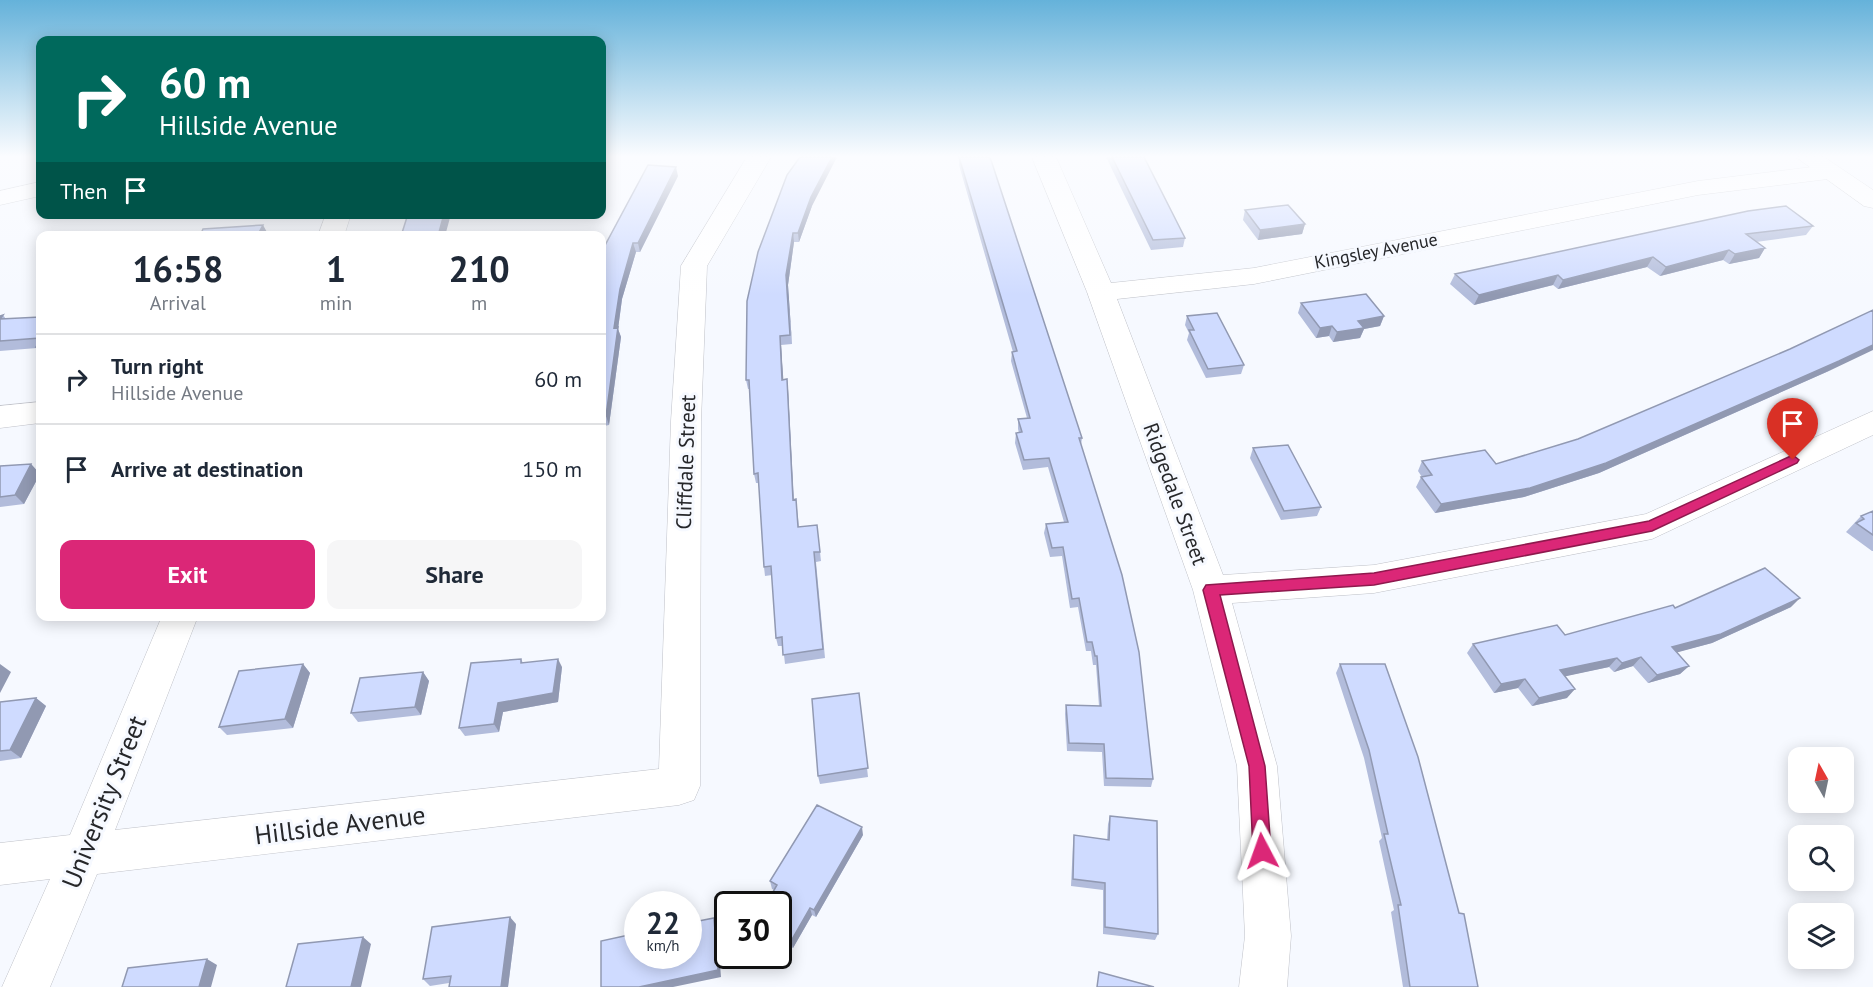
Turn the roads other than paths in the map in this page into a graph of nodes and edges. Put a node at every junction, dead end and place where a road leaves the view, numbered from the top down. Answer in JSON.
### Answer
{"nodes":[{"id":1,"x":732,"y":203,"type":"edge"},
{"id":2,"x":1063,"y":203,"type":"edge"},
{"id":3,"x":1622,"y":203,"type":"edge"},
{"id":4,"x":1101,"y":292,"type":"junction"},
{"id":5,"x":36,"y":413,"type":"edge"},
{"id":6,"x":0,"y":417,"type":"edge"},
{"id":7,"x":1873,"y":422,"type":"edge"},
{"id":8,"x":1211,"y":590,"type":"junction"},
{"id":9,"x":178,"y":621,"type":"edge"},
{"id":10,"x":679,"y":786,"type":"joint"},
{"id":11,"x":84,"y":854,"type":"junction"},
{"id":12,"x":0,"y":864,"type":"edge"},
{"id":13,"x":26,"y":987,"type":"edge"},
{"id":14,"x":1263,"y":987,"type":"edge"}],
"edges":[{"from":1,"to":10,"type":"street","name":"Cliffdale Street"},
{"from":2,"to":4,"type":"street","name":"Ridgedale Street"},
{"from":3,"to":4,"type":"street","name":"Kingsley Avenue"},
{"from":4,"to":8,"type":"street","name":"Ridgedale Street"},
{"from":5,"to":6,"type":"street"},
{"from":7,"to":8,"type":"street"},
{"from":8,"to":14,"type":"street","name":"Ridgedale Street"},
{"from":9,"to":11,"type":"street","name":"University Street"},
{"from":10,"to":11,"type":"street","name":"Hillside Avenue"},
{"from":11,"to":12,"type":"street","name":"Hillside Avenue"},
{"from":11,"to":13,"type":"street","name":"University Street"}]}
